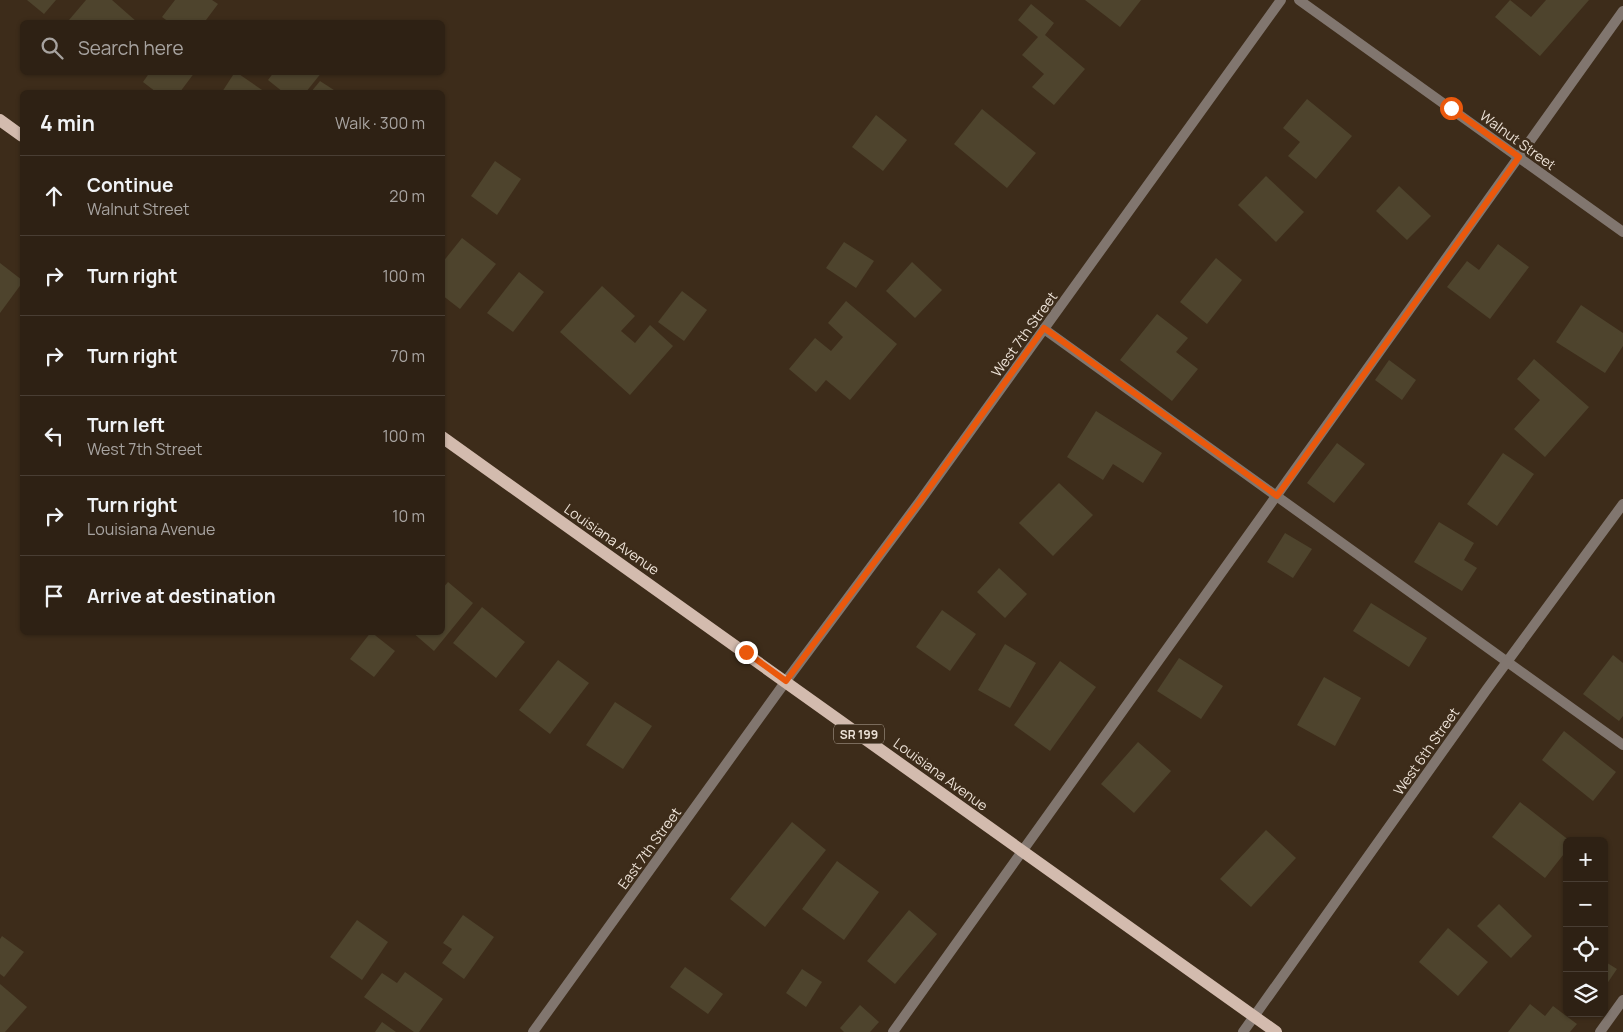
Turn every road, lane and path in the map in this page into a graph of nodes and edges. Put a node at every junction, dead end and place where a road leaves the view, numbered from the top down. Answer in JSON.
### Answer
{"nodes":[{"id":1,"x":1281,"y":0,"type":"edge"},
{"id":2,"x":1299,"y":0,"type":"edge"},
{"id":3,"x":1623,"y":11,"type":"edge"},
{"id":4,"x":0,"y":120,"type":"edge"},
{"id":5,"x":20,"y":135,"type":"edge"},
{"id":6,"x":1519,"y":157,"type":"junction"},
{"id":7,"x":1623,"y":232,"type":"edge"},
{"id":8,"x":1044,"y":328,"type":"junction"},
{"id":9,"x":445,"y":439,"type":"edge"},
{"id":10,"x":1277,"y":496,"type":"junction"},
{"id":11,"x":1623,"y":504,"type":"edge"},
{"id":12,"x":1508,"y":662,"type":"junction"},
{"id":13,"x":786,"y":681,"type":"junction"},
{"id":14,"x":1623,"y":745,"type":"edge"},
{"id":15,"x":1022,"y":851,"type":"junction"},
{"id":16,"x":1623,"y":1000,"type":"edge"},
{"id":17,"x":1254,"y":1016,"type":"junction"},
{"id":18,"x":534,"y":1032,"type":"edge"},
{"id":19,"x":893,"y":1032,"type":"edge"},
{"id":20,"x":1243,"y":1032,"type":"edge"},
{"id":21,"x":1276,"y":1032,"type":"edge"},
{"id":22,"x":1600,"y":1032,"type":"edge"}],
"edges":[{"from":1,"to":8,"type":"street","name":"West 7th Street"},
{"from":2,"to":6,"type":"street","name":"Walnut Street"},
{"from":3,"to":6,"type":"street"},
{"from":4,"to":5,"type":"main road"},
{"from":6,"to":7,"type":"street","name":"Walnut Street"},
{"from":6,"to":10,"type":"street"},
{"from":8,"to":10,"type":"street"},
{"from":8,"to":13,"type":"street","name":"West 7th Street"},
{"from":9,"to":13,"type":"main road","name":"Louisiana Avenue","number":"SR 199"},
{"from":10,"to":12,"type":"street"},
{"from":10,"to":15,"type":"street"},
{"from":11,"to":12,"type":"street","name":"West 6th Street"},
{"from":12,"to":14,"type":"street"},
{"from":12,"to":17,"type":"street","name":"West 6th Street"},
{"from":13,"to":15,"type":"main road","name":"Louisiana Avenue","number":"SR 199"},
{"from":13,"to":18,"type":"street","name":"East 7th Street"},
{"from":15,"to":17,"type":"main road","name":"Louisiana Avenue","number":"SR 199"},
{"from":15,"to":19,"type":"street"},
{"from":16,"to":22,"type":"street"},
{"from":17,"to":20,"type":"street","name":"West 6th Street"},
{"from":17,"to":21,"type":"main road","name":"Louisiana Avenue","number":"SR 199"}]}
